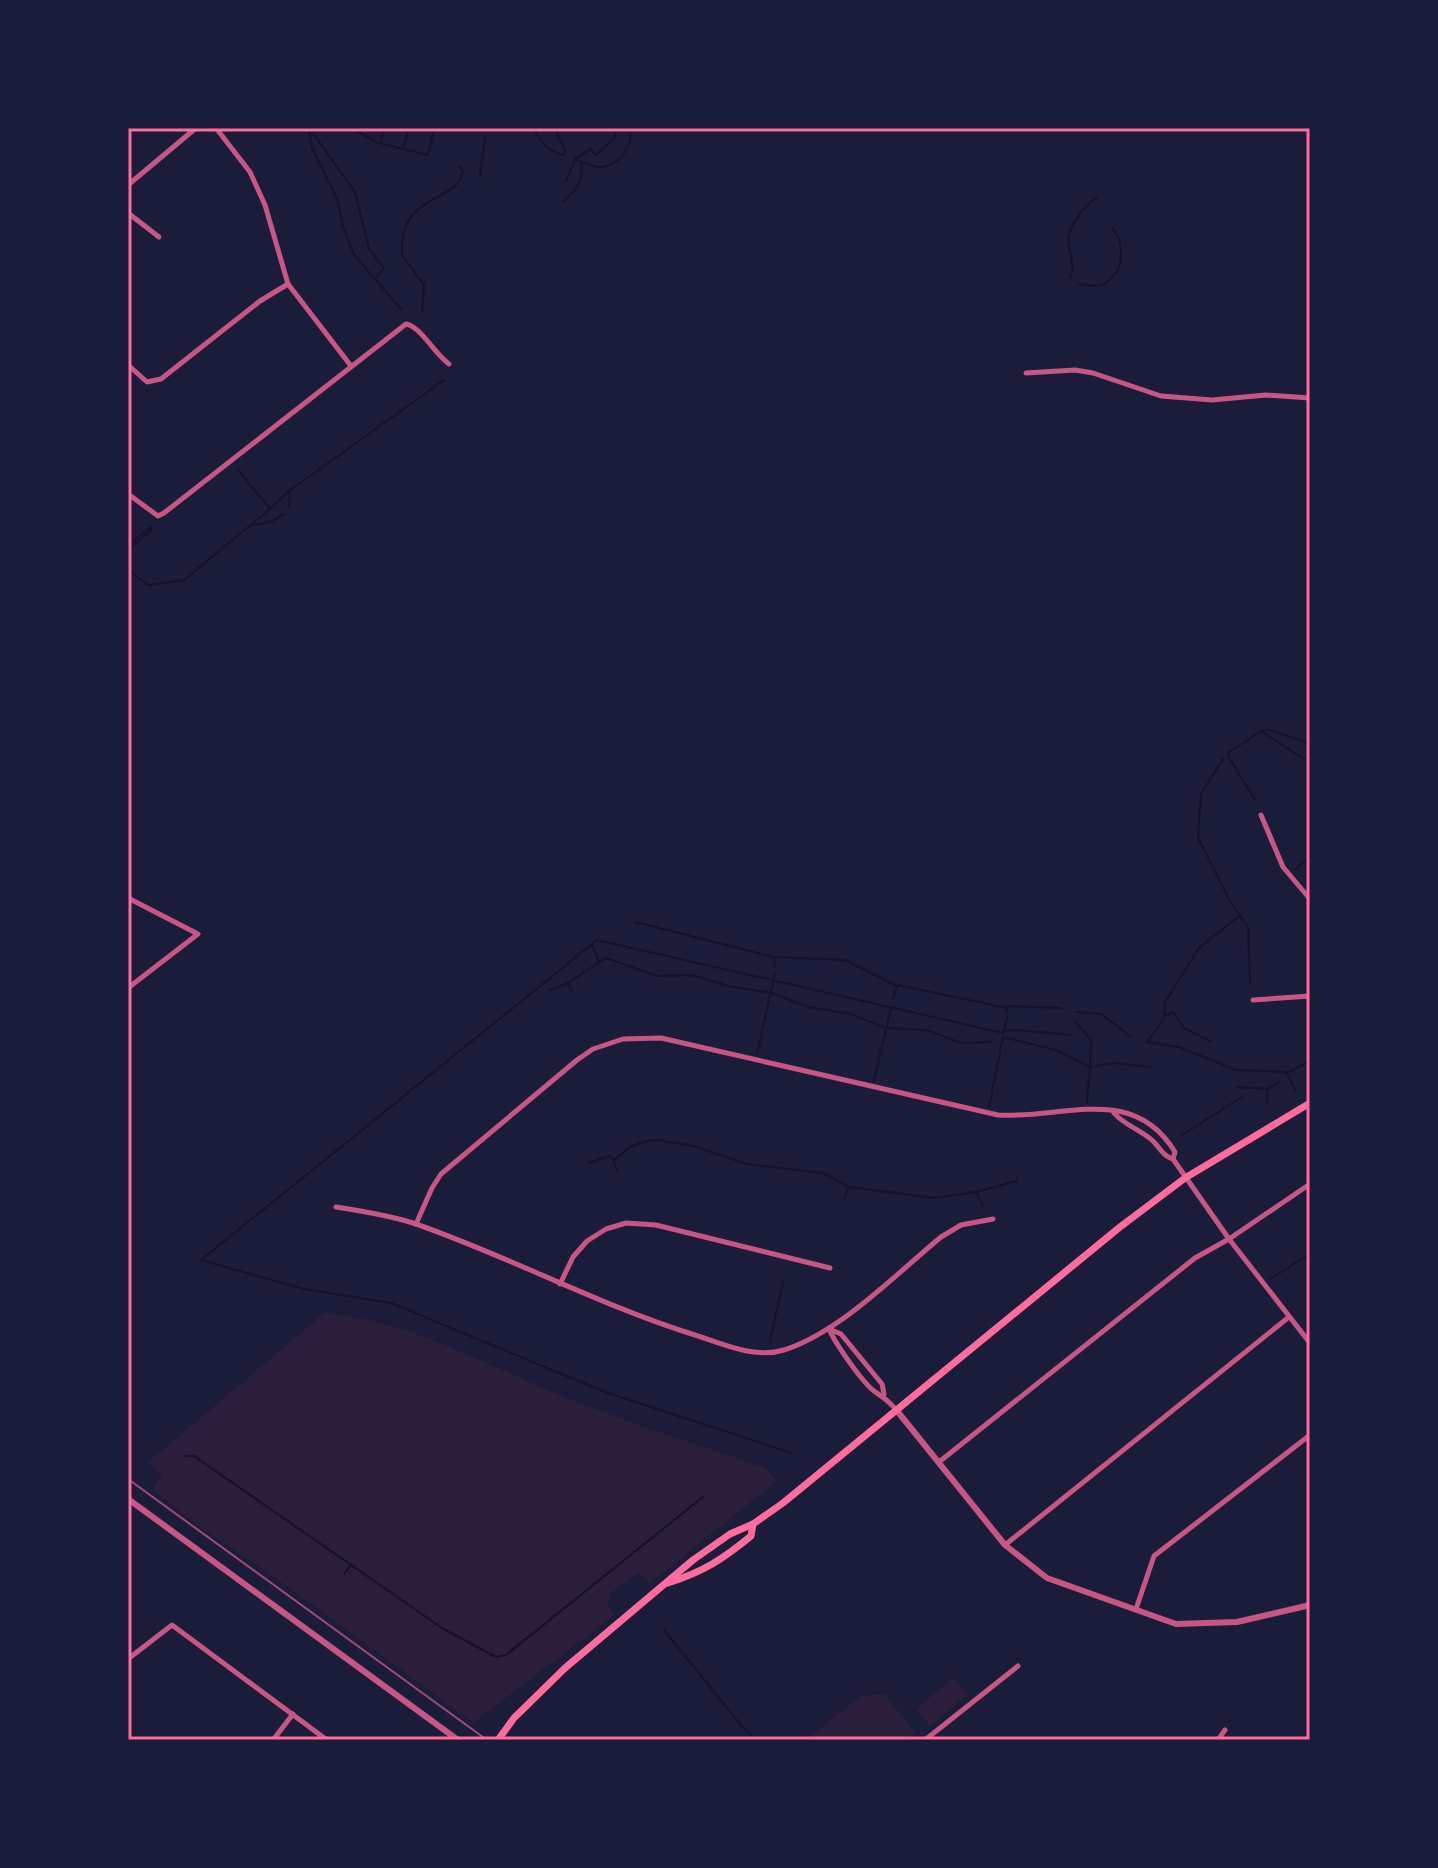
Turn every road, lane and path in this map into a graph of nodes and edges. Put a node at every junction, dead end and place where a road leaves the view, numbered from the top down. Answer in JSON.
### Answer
{"nodes":[{"id":1,"x":196,"y":128,"type":"edge"},
{"id":2,"x":216,"y":128,"type":"edge"},
{"id":3,"x":128,"y":185,"type":"edge"},
{"id":4,"x":128,"y":213,"type":"edge"},
{"id":5,"x":159,"y":237,"type":"dead end"},
{"id":6,"x":288,"y":284,"type":"junction"},
{"id":7,"x":449,"y":364,"type":"dead end"},
{"id":8,"x":128,"y":365,"type":"edge"},
{"id":9,"x":351,"y":366,"type":"junction"},
{"id":10,"x":1026,"y":373,"type":"dead end"},
{"id":11,"x":1310,"y":398,"type":"edge"},
{"id":12,"x":128,"y":494,"type":"edge"},
{"id":13,"x":1261,"y":815,"type":"dead end"},
{"id":14,"x":128,"y":898,"type":"edge"},
{"id":15,"x":1310,"y":899,"type":"edge"},
{"id":16,"x":128,"y":988,"type":"edge"},
{"id":17,"x":1310,"y":996,"type":"edge"},
{"id":18,"x":1253,"y":1000,"type":"dead end"},
{"id":19,"x":1310,"y":1103,"type":"edge"},
{"id":20,"x":1114,"y":1113,"type":"junction"},
{"id":21,"x":1144,"y":1119,"type":"junction"},
{"id":22,"x":1139,"y":1130,"type":"junction"},
{"id":23,"x":1173,"y":1159,"type":"junction"},
{"id":24,"x":1185,"y":1178,"type":"junction"},
{"id":25,"x":1310,"y":1184,"type":"edge"},
{"id":26,"x":336,"y":1207,"type":"dead end"},
{"id":27,"x":993,"y":1219,"type":"dead end"},
{"id":28,"x":416,"y":1224,"type":"junction"},
{"id":29,"x":1229,"y":1239,"type":"junction"},
{"id":30,"x":830,"y":1268,"type":"dead end"},
{"id":31,"x":560,"y":1284,"type":"junction"},
{"id":32,"x":1289,"y":1317,"type":"junction"},
{"id":33,"x":829,"y":1329,"type":"junction"},
{"id":34,"x":1310,"y":1343,"type":"edge"},
{"id":35,"x":870,"y":1369,"type":"junction"},
{"id":36,"x":861,"y":1376,"type":"junction"},
{"id":37,"x":884,"y":1395,"type":"junction"},
{"id":38,"x":898,"y":1412,"type":"junction"},
{"id":39,"x":1310,"y":1435,"type":"edge"},
{"id":40,"x":939,"y":1462,"type":"junction"},
{"id":41,"x":128,"y":1499,"type":"edge"},
{"id":42,"x":753,"y":1524,"type":"junction"},
{"id":43,"x":1005,"y":1545,"type":"junction"},
{"id":44,"x":666,"y":1584,"type":"junction"},
{"id":45,"x":1310,"y":1605,"type":"edge"},
{"id":46,"x":1136,"y":1609,"type":"junction"},
{"id":47,"x":128,"y":1659,"type":"edge"},
{"id":48,"x":1018,"y":1666,"type":"dead end"},
{"id":49,"x":293,"y":1714,"type":"junction"},
{"id":50,"x":1225,"y":1730,"type":"dead end"},
{"id":51,"x":273,"y":1740,"type":"edge"},
{"id":52,"x":327,"y":1740,"type":"edge"},
{"id":53,"x":458,"y":1740,"type":"edge"},
{"id":54,"x":498,"y":1740,"type":"edge"},
{"id":55,"x":925,"y":1740,"type":"edge"},
{"id":56,"x":1218,"y":1740,"type":"edge"}],
"edges":[{"from":1,"to":3,"type":"street"},
{"from":2,"to":6,"type":"street"},
{"from":4,"to":5,"type":"street"},
{"from":6,"to":8,"type":"street"},
{"from":6,"to":9,"type":"street"},
{"from":7,"to":9,"type":"street"},
{"from":9,"to":12,"type":"street"},
{"from":10,"to":11,"type":"street"},
{"from":13,"to":15,"type":"street"},
{"from":14,"to":16,"type":"street"},
{"from":17,"to":18,"type":"street"},
{"from":19,"to":24,"type":"main road"},
{"from":20,"to":21,"type":"street"},
{"from":20,"to":22,"type":"street"},
{"from":20,"to":28,"type":"street"},
{"from":21,"to":22,"type":"street"},
{"from":21,"to":23,"type":"street"},
{"from":22,"to":23,"type":"street"},
{"from":23,"to":24,"type":"street"},
{"from":24,"to":29,"type":"street"},
{"from":24,"to":38,"type":"main road"},
{"from":25,"to":29,"type":"street"},
{"from":26,"to":28,"type":"street"},
{"from":27,"to":33,"type":"street"},
{"from":28,"to":31,"type":"street"},
{"from":29,"to":32,"type":"street"},
{"from":29,"to":40,"type":"street"},
{"from":30,"to":31,"type":"street"},
{"from":31,"to":33,"type":"street"},
{"from":32,"to":34,"type":"street"},
{"from":32,"to":43,"type":"street"},
{"from":33,"to":35,"type":"street"},
{"from":33,"to":36,"type":"street"},
{"from":35,"to":36,"type":"street"},
{"from":35,"to":37,"type":"street"},
{"from":36,"to":37,"type":"street"},
{"from":37,"to":38,"type":"street"},
{"from":38,"to":40,"type":"street"},
{"from":38,"to":42,"type":"main road"},
{"from":39,"to":46,"type":"street"},
{"from":40,"to":43,"type":"street"},
{"from":41,"to":53,"type":"street"},
{"from":42,"to":44,"type":"main road"},
{"from":42,"to":44,"type":"main road"},
{"from":43,"to":46,"type":"street"},
{"from":44,"to":54,"type":"main road"},
{"from":45,"to":46,"type":"street"},
{"from":47,"to":49,"type":"street"},
{"from":48,"to":55,"type":"street"},
{"from":49,"to":51,"type":"street"},
{"from":49,"to":52,"type":"street"},
{"from":50,"to":56,"type":"street"}]}
